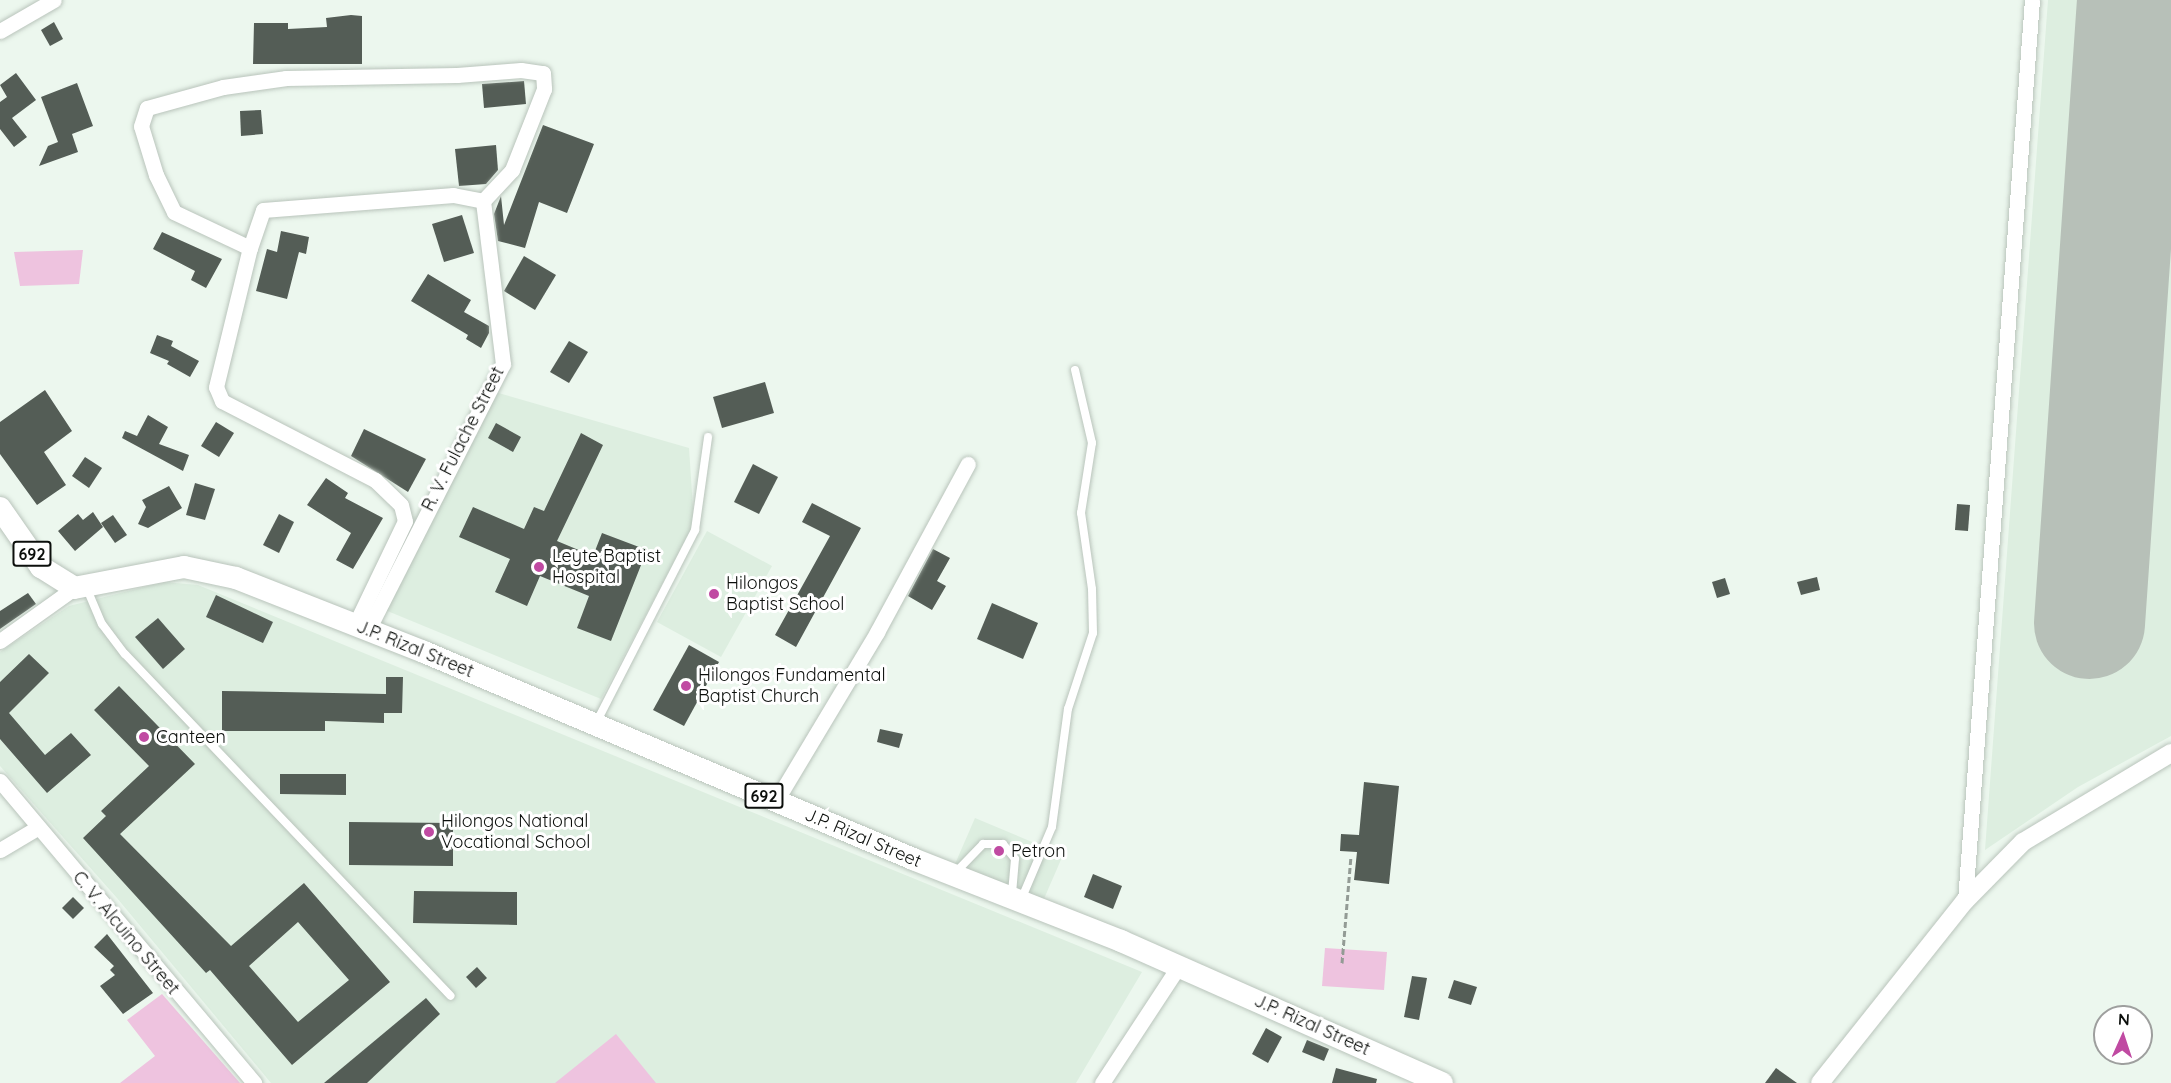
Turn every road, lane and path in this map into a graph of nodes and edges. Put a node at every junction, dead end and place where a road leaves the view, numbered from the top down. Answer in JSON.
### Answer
{"nodes":[{"id":1,"x":54,"y":0,"type":"edge"},
{"id":2,"x":2031,"y":0,"type":"edge"},
{"id":3,"x":0,"y":31,"type":"edge"},
{"id":4,"x":483,"y":201,"type":"junction"},
{"id":5,"x":250,"y":248,"type":"junction"},
{"id":6,"x":1075,"y":370,"type":"dead end"},
{"id":7,"x":708,"y":437,"type":"dead end"},
{"id":8,"x":968,"y":464,"type":"dead end"},
{"id":9,"x":0,"y":508,"type":"edge"},
{"id":10,"x":80,"y":588,"type":"junction"},
{"id":11,"x":362,"y":628,"type":"junction"},
{"id":12,"x":0,"y":641,"type":"edge"},
{"id":13,"x":596,"y":724,"type":"junction"},
{"id":14,"x":2171,"y":753,"type":"edge"},
{"id":15,"x":0,"y":781,"type":"edge"},
{"id":16,"x":776,"y":801,"type":"junction"},
{"id":17,"x":37,"y":828,"type":"junction"},
{"id":18,"x":0,"y":850,"type":"edge"},
{"id":19,"x":1351,"y":856,"type":"dead end"},
{"id":20,"x":953,"y":875,"type":"junction"},
{"id":21,"x":1016,"y":899,"type":"junction"},
{"id":22,"x":1965,"y":901,"type":"junction"},
{"id":23,"x":1342,"y":963,"type":"dead end"},
{"id":24,"x":1179,"y":966,"type":"junction"},
{"id":25,"x":451,"y":996,"type":"dead end"},
{"id":26,"x":254,"y":1083,"type":"edge"},
{"id":27,"x":1102,"y":1083,"type":"edge"},
{"id":28,"x":1442,"y":1083,"type":"edge"},
{"id":29,"x":1820,"y":1083,"type":"edge"}],
"edges":[{"from":1,"to":3,"type":"street"},
{"from":2,"to":22,"type":"street"},
{"from":4,"to":5,"type":"street"},
{"from":4,"to":5,"type":"street"},
{"from":4,"to":11,"type":"street","name":"R. V. Fulache Street"},
{"from":5,"to":11,"type":"street"},
{"from":6,"to":21,"type":"lane"},
{"from":7,"to":13,"type":"lane"},
{"from":8,"to":16,"type":"street"},
{"from":9,"to":10,"type":"main road","number":"692"},
{"from":10,"to":11,"type":"main road","name":"J.P. Rizal Street","number":"692"},
{"from":10,"to":12,"type":"street"},
{"from":10,"to":25,"type":"lane"},
{"from":11,"to":13,"type":"main road","name":"J.P. Rizal Street","number":"692"},
{"from":13,"to":16,"type":"main road","name":"J.P. Rizal Street","number":"692"},
{"from":14,"to":22,"type":"street"},
{"from":15,"to":17,"type":"street","name":"C. V. Alcuino Street"},
{"from":16,"to":20,"type":"main road","name":"J.P. Rizal Street","number":"692"},
{"from":17,"to":18,"type":"street"},
{"from":17,"to":26,"type":"street","name":"C. V. Alcuino Street"},
{"from":19,"to":23,"type":"path"},
{"from":20,"to":21,"type":"main road","name":"J.P. Rizal Street","number":"692"},
{"from":20,"to":21,"type":"lane"},
{"from":21,"to":24,"type":"main road","name":"J.P. Rizal Street","number":"692"},
{"from":22,"to":29,"type":"street"},
{"from":24,"to":27,"type":"street"},
{"from":24,"to":28,"type":"main road","name":"J.P. Rizal Street","number":"692"}]}
